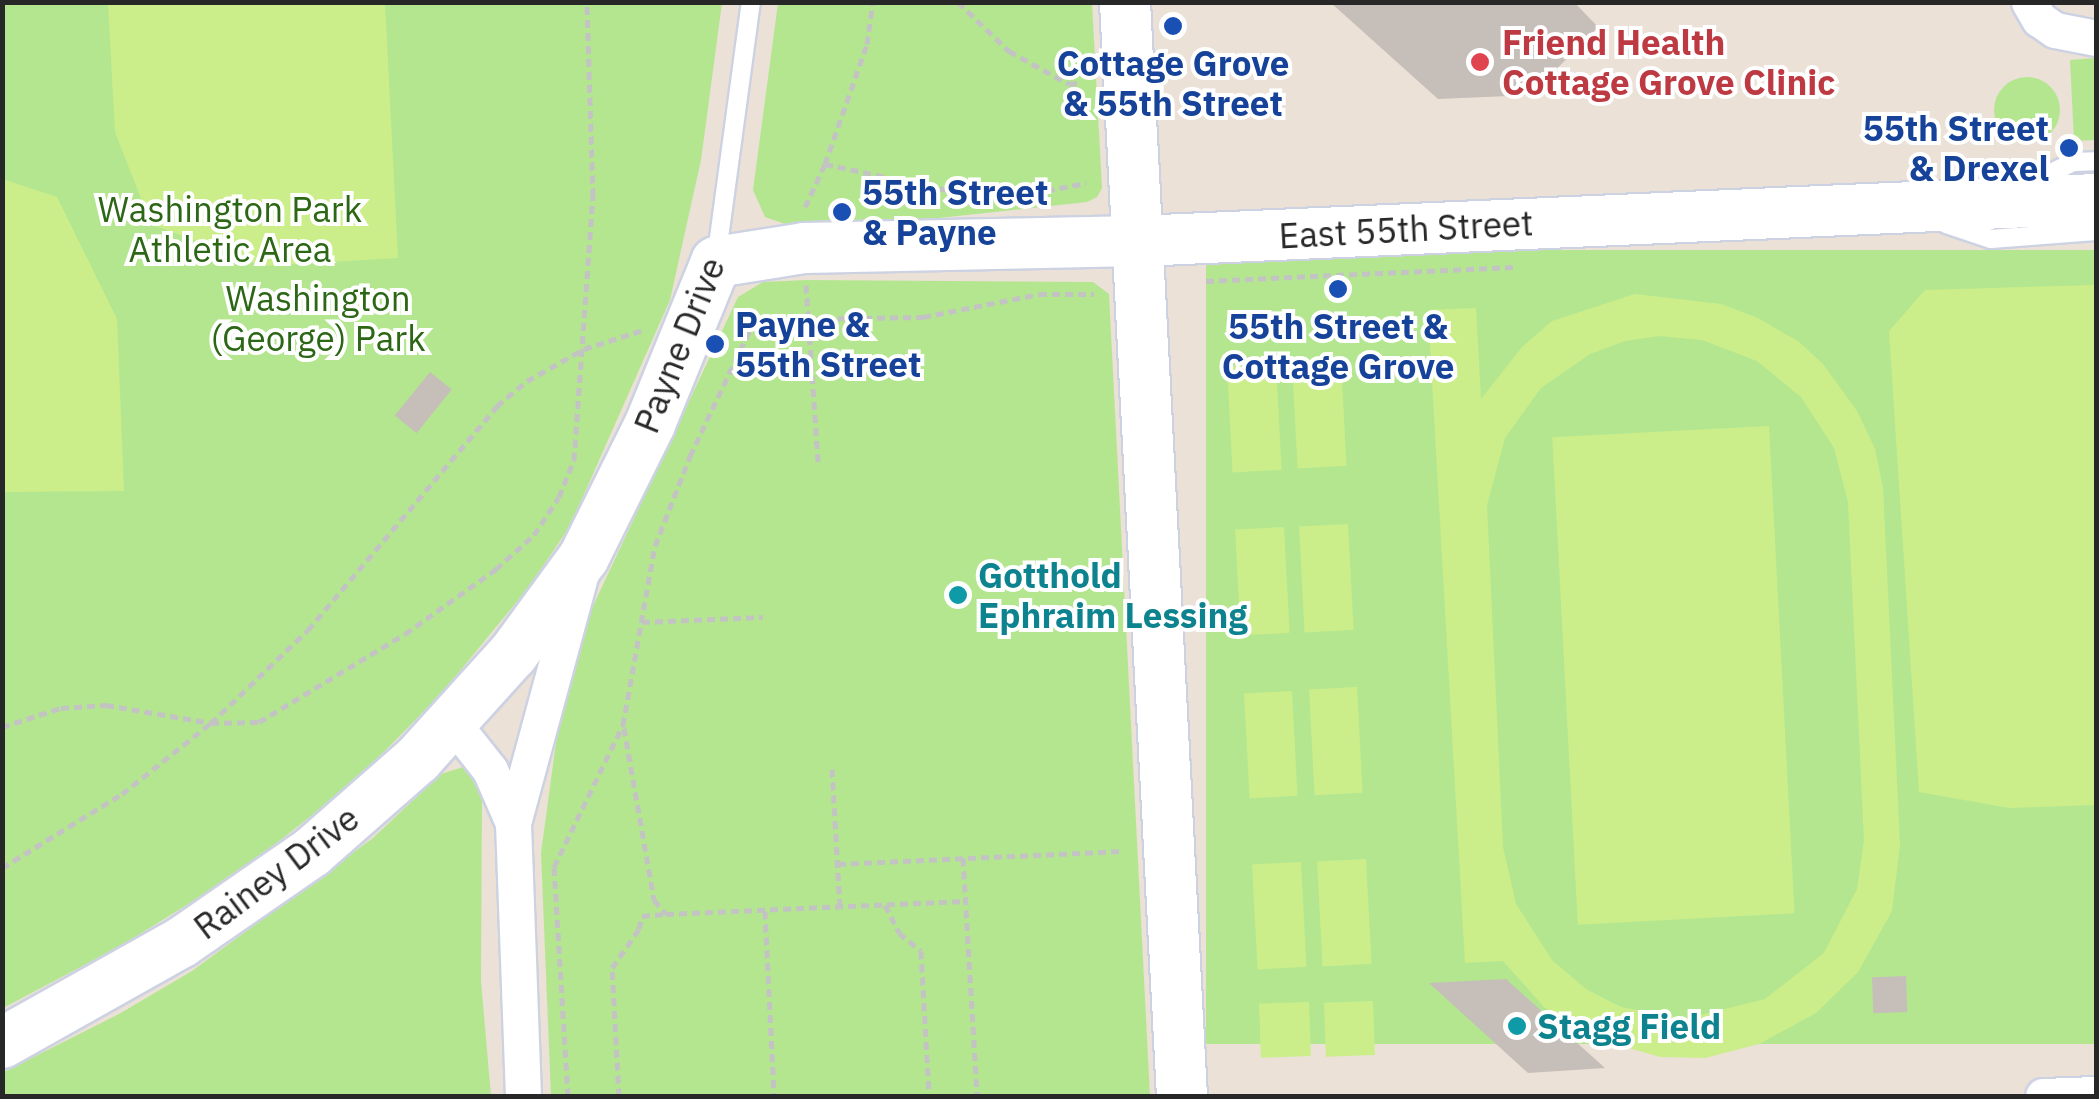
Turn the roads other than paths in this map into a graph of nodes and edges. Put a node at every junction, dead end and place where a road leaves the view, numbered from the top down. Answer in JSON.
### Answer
{"nodes":[{"id":1,"x":751,"y":2,"type":"edge"},
{"id":2,"x":1124,"y":2,"type":"edge"},
{"id":3,"x":2030,"y":4,"type":"edge"},
{"id":4,"x":2096,"y":38,"type":"edge"},
{"id":5,"x":2096,"y":161,"type":"edge"},
{"id":6,"x":2096,"y":200,"type":"edge"},
{"id":7,"x":1990,"y":204,"type":"junction"},
{"id":8,"x":1898,"y":208,"type":"junction"},
{"id":9,"x":2096,"y":231,"type":"edge"},
{"id":10,"x":1138,"y":241,"type":"junction"},
{"id":11,"x":716,"y":262,"type":"junction"},
{"id":12,"x":584,"y":557,"type":"junction"},
{"id":13,"x":513,"y":654,"type":"joint"},
{"id":14,"x":452,"y":722,"type":"junction"},
{"id":15,"x":514,"y":823,"type":"junction"},
{"id":16,"x":2,"y":1044,"type":"edge"},
{"id":17,"x":2086,"y":1095,"type":"edge"},
{"id":18,"x":523,"y":1096,"type":"edge"},
{"id":19,"x":1182,"y":1096,"type":"edge"},
{"id":20,"x":2043,"y":1096,"type":"edge"}],
"edges":[{"from":1,"to":11,"type":"lane","name":"Payne Drive"},
{"from":2,"to":10,"type":"street"},
{"from":3,"to":4,"type":"street"},
{"from":5,"to":7,"type":"lane"},
{"from":6,"to":7,"type":"street","name":"East 55th Street"},
{"from":7,"to":8,"type":"street","name":"East 55th Street"},
{"from":8,"to":9,"type":"lane"},
{"from":8,"to":10,"type":"street","name":"East 55th Street"},
{"from":10,"to":11,"type":"street","name":"East 55th Street"},
{"from":10,"to":19,"type":"street"},
{"from":11,"to":12,"type":"street","name":"Payne Drive"},
{"from":12,"to":13,"type":"street","name":"Payne Drive"},
{"from":12,"to":15,"type":"street","name":"Payne Drive"},
{"from":13,"to":14,"type":"street","name":"Rainey Drive"},
{"from":14,"to":15,"type":"street"},
{"from":14,"to":16,"type":"street","name":"Rainey Drive"},
{"from":15,"to":18,"type":"street","name":"Payne Drive"},
{"from":17,"to":20,"type":"street"}]}
